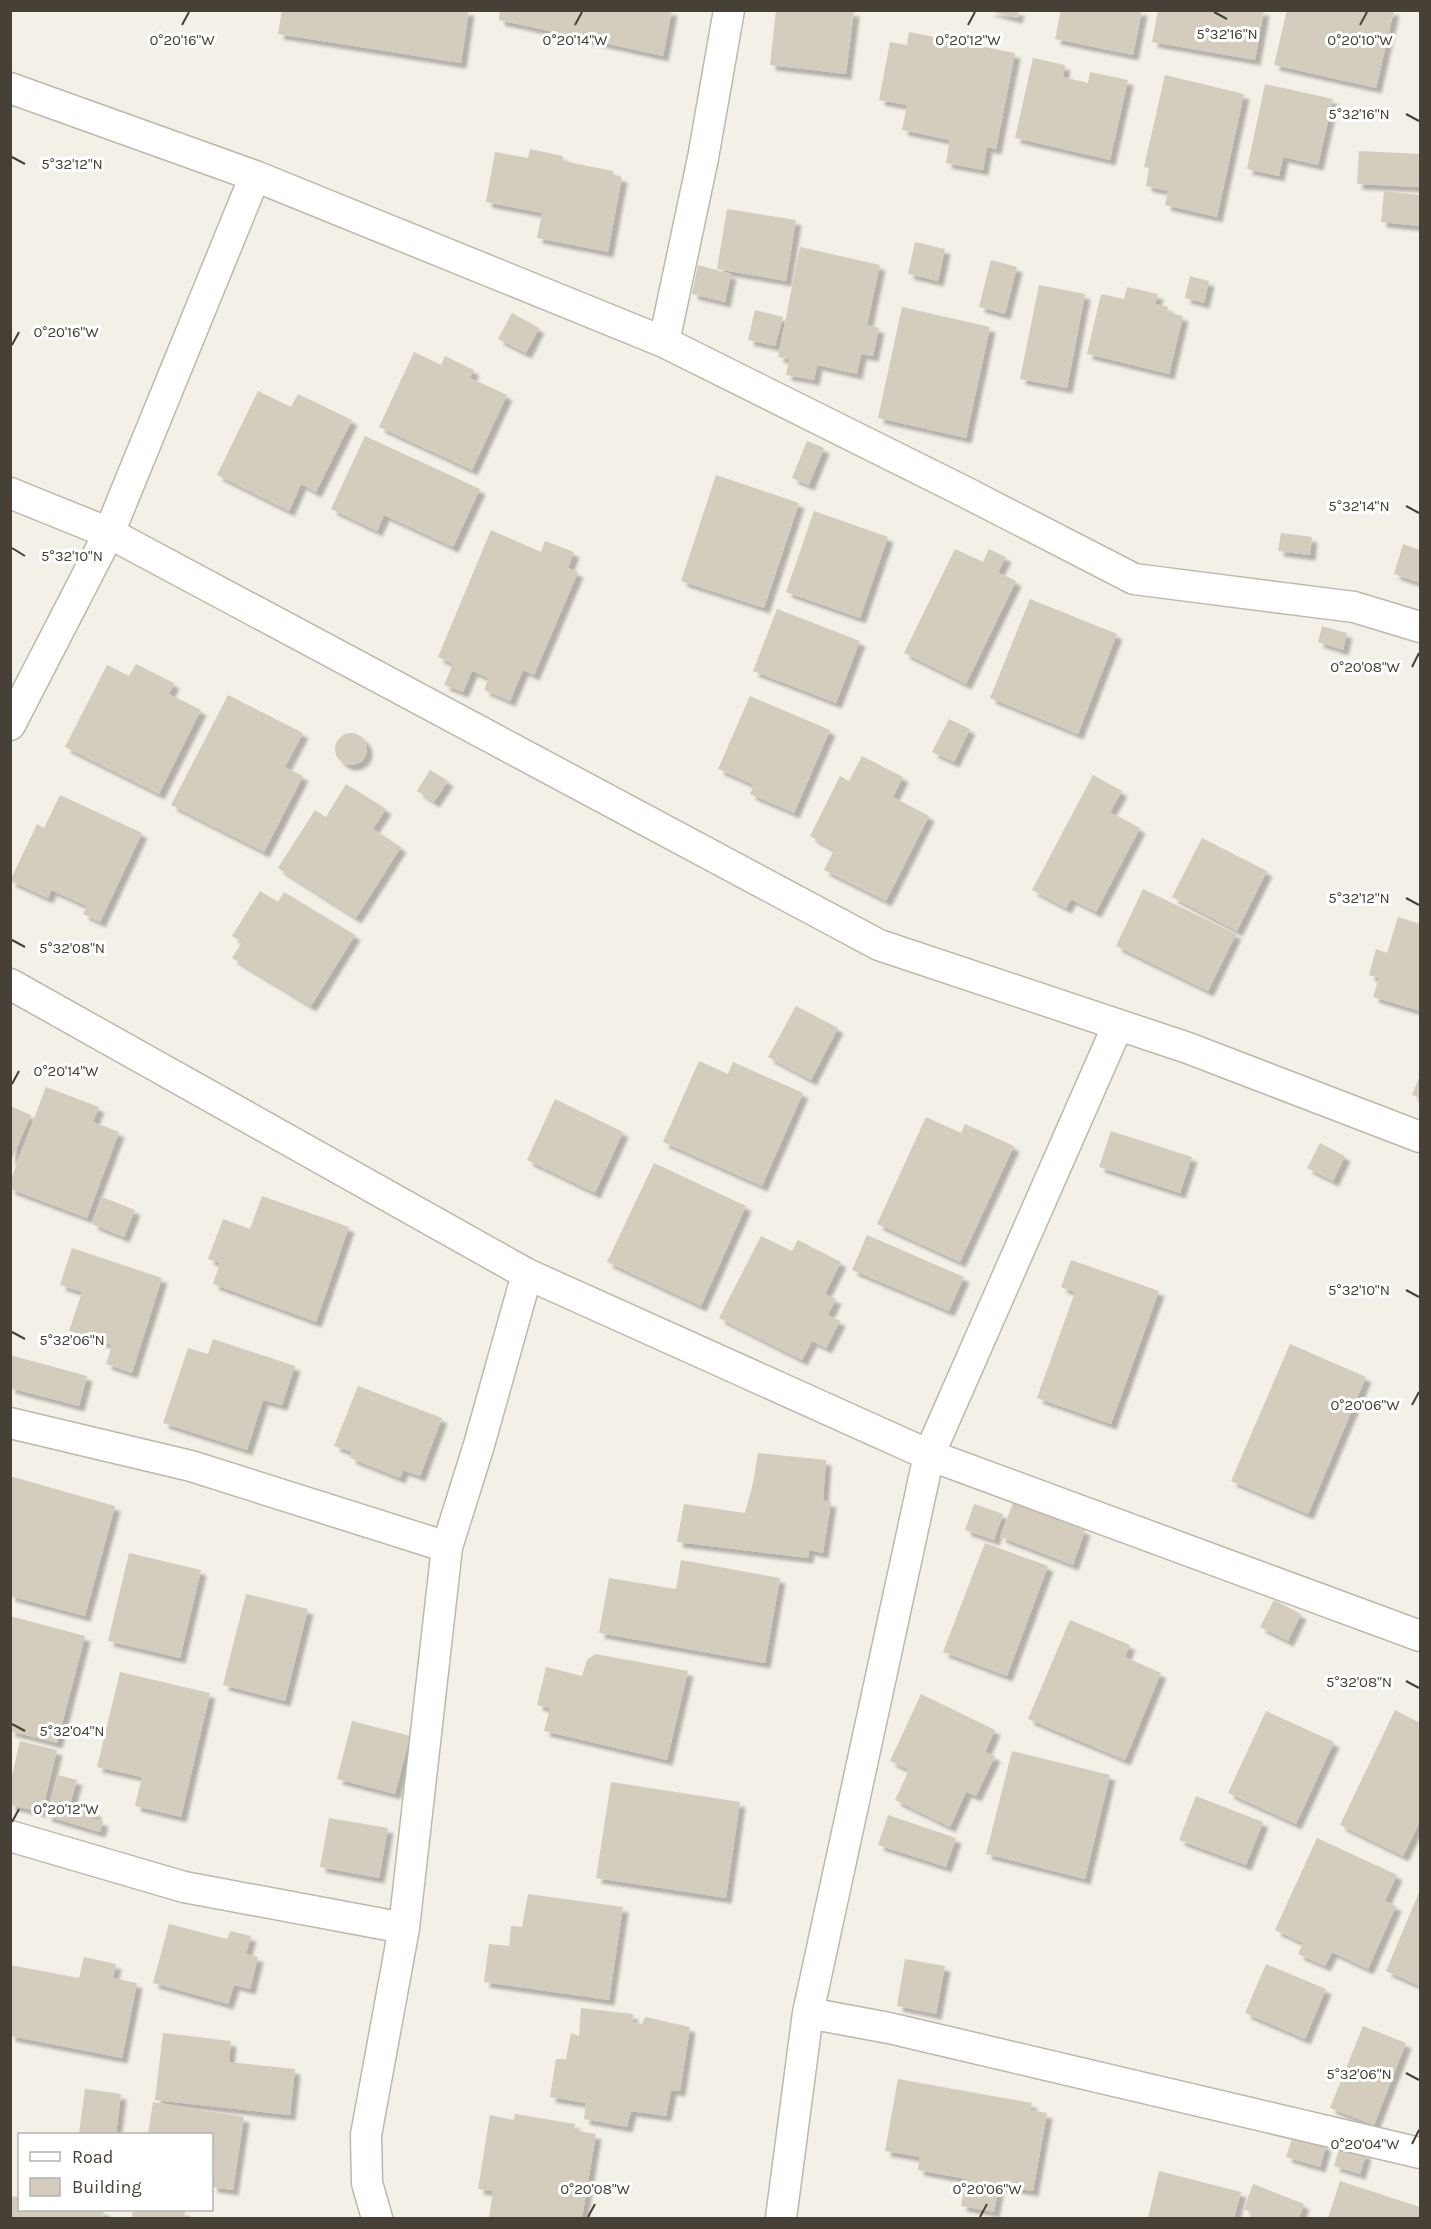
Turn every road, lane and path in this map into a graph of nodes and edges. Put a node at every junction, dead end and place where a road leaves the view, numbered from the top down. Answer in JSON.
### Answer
{"nodes":[{"id":1,"x":729,"y":10,"type":"edge"},
{"id":2,"x":10,"y":88,"type":"edge"},
{"id":3,"x":255,"y":176,"type":"junction"},
{"id":4,"x":664,"y":342,"type":"junction"},
{"id":5,"x":10,"y":493,"type":"edge"},
{"id":6,"x":109,"y":533,"type":"junction"},
{"id":7,"x":1420,"y":627,"type":"edge"},
{"id":8,"x":10,"y":725,"type":"edge"},
{"id":9,"x":10,"y":984,"type":"edge"},
{"id":10,"x":1118,"y":1024,"type":"junction"},
{"id":11,"x":1420,"y":1137,"type":"edge"},
{"id":12,"x":526,"y":1274,"type":"junction"},
{"id":13,"x":10,"y":1424,"type":"edge"},
{"id":14,"x":929,"y":1455,"type":"junction"},
{"id":15,"x":447,"y":1547,"type":"junction"},
{"id":16,"x":1420,"y":1636,"type":"edge"},
{"id":17,"x":10,"y":1836,"type":"edge"},
{"id":18,"x":404,"y":1928,"type":"junction"},
{"id":19,"x":807,"y":2013,"type":"junction"},
{"id":20,"x":1420,"y":2153,"type":"edge"},
{"id":21,"x":377,"y":2218,"type":"edge"},
{"id":22,"x":781,"y":2218,"type":"edge"}],
"edges":[{"from":1,"to":4,"type":"street"},
{"from":2,"to":3,"type":"street"},
{"from":3,"to":4,"type":"street"},
{"from":3,"to":6,"type":"street"},
{"from":4,"to":7,"type":"street"},
{"from":5,"to":6,"type":"street"},
{"from":6,"to":8,"type":"street"},
{"from":6,"to":10,"type":"street"},
{"from":9,"to":12,"type":"street"},
{"from":10,"to":11,"type":"street"},
{"from":10,"to":14,"type":"street"},
{"from":12,"to":14,"type":"street"},
{"from":12,"to":15,"type":"street"},
{"from":13,"to":15,"type":"street"},
{"from":14,"to":16,"type":"street"},
{"from":14,"to":19,"type":"street"},
{"from":15,"to":18,"type":"street"},
{"from":17,"to":18,"type":"street"},
{"from":18,"to":21,"type":"street"},
{"from":19,"to":20,"type":"street"},
{"from":19,"to":22,"type":"street"}]}
